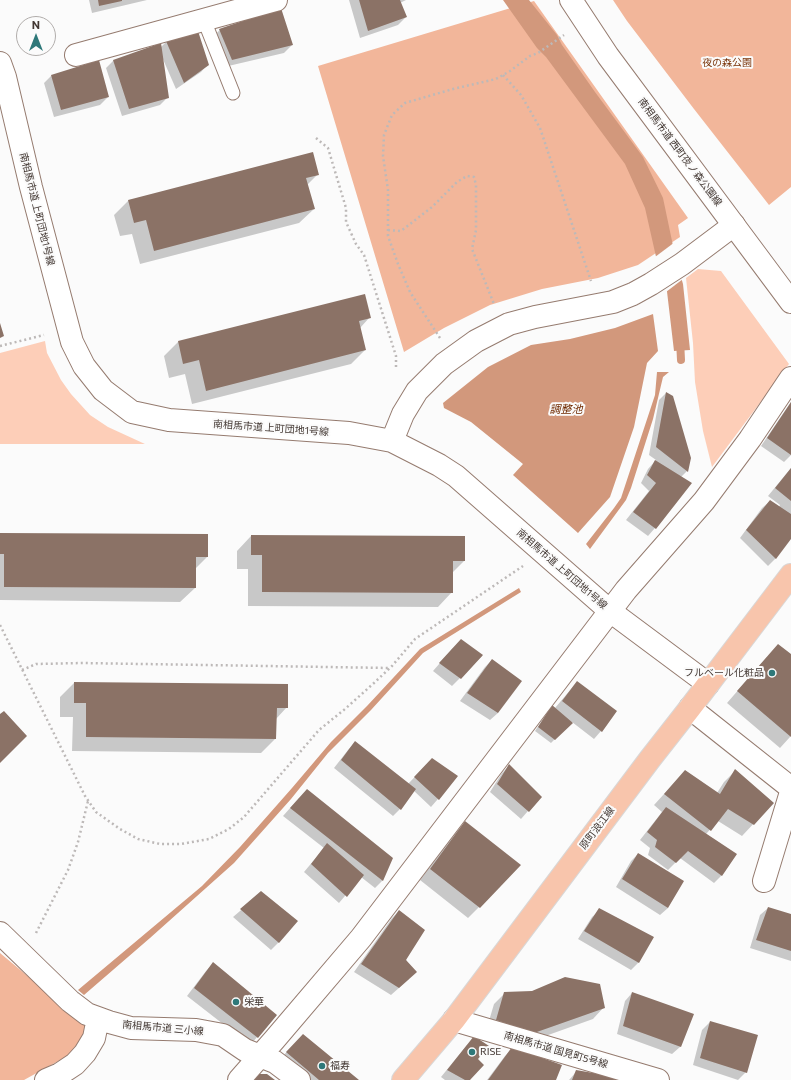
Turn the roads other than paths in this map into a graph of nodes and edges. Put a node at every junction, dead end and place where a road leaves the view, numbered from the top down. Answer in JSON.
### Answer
{"nodes":[{"id":1,"x":276,"y":0,"type":"edge"},
{"id":2,"x":571,"y":0,"type":"edge"},
{"id":3,"x":204,"y":20,"type":"junction"},
{"id":4,"x":76,"y":55,"type":"dead end"},
{"id":5,"x":0,"y":63,"type":"edge"},
{"id":6,"x":233,"y":93,"type":"dead end"},
{"id":7,"x":734,"y":225,"type":"junction"},
{"id":8,"x":791,"y":302,"type":"edge"},
{"id":9,"x":791,"y":378,"type":"edge"},
{"id":10,"x":392,"y":441,"type":"junction"},
{"id":11,"x":791,"y":576,"type":"edge"},
{"id":12,"x":610,"y":611,"type":"junction"},
{"id":13,"x":708,"y":684,"type":"junction"},
{"id":14,"x":690,"y":708,"type":"junction"},
{"id":15,"x":791,"y":788,"type":"edge"},
{"id":16,"x":791,"y":792,"type":"edge"},
{"id":17,"x":764,"y":881,"type":"dead end"},
{"id":18,"x":0,"y":933,"type":"edge"},
{"id":19,"x":98,"y":1018,"type":"junction"},
{"id":20,"x":454,"y":1020,"type":"junction"},
{"id":21,"x":260,"y":1056,"type":"junction"},
{"id":22,"x":46,"y":1080,"type":"edge"},
{"id":23,"x":239,"y":1080,"type":"edge"},
{"id":24,"x":299,"y":1080,"type":"edge"},
{"id":25,"x":403,"y":1080,"type":"edge"},
{"id":26,"x":658,"y":1080,"type":"edge"}],
"edges":[{"from":1,"to":3,"type":"street"},
{"from":2,"to":7,"type":"street","name":"南相馬市道 西町夜ノ森公園線"},
{"from":3,"to":4,"type":"street"},
{"from":3,"to":6,"type":"lane"},
{"from":5,"to":10,"type":"street","name":"南相馬市道 上町団地1号線"},
{"from":7,"to":8,"type":"street","name":"南相馬市道 西町夜ノ森公園線"},
{"from":7,"to":10,"type":"street"},
{"from":9,"to":12,"type":"street"},
{"from":10,"to":12,"type":"street","name":"南相馬市道 上町団地1号線"},
{"from":11,"to":13,"type":"main road","name":"原町浪江線"},
{"from":12,"to":13,"type":"street","name":"南相馬市道 上町団地1号線"},
{"from":12,"to":21,"type":"street"},
{"from":13,"to":14,"type":"main road","name":"原町浪江線"},
{"from":14,"to":15,"type":"street"},
{"from":14,"to":20,"type":"main road","name":"原町浪江線"},
{"from":16,"to":17,"type":"street"},
{"from":18,"to":19,"type":"street","name":"南相馬市道 三小線"},
{"from":19,"to":21,"type":"street","name":"南相馬市道 三小線"},
{"from":19,"to":22,"type":"street"},
{"from":20,"to":25,"type":"main road","name":"原町浪江線"},
{"from":20,"to":26,"type":"street","name":"南相馬市道 国見町5号線"},
{"from":21,"to":23,"type":"street"},
{"from":21,"to":24,"type":"street","name":"南相馬市道 三小線"}]}
